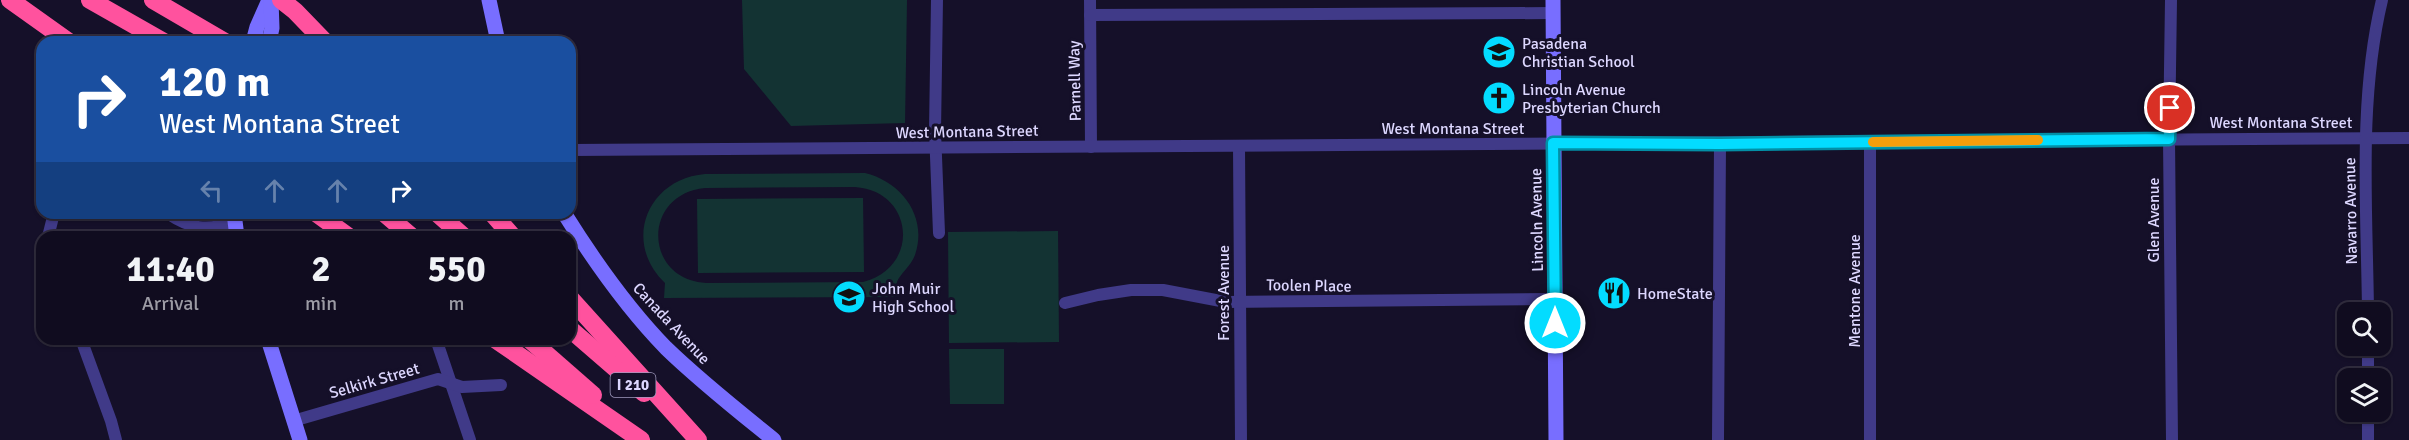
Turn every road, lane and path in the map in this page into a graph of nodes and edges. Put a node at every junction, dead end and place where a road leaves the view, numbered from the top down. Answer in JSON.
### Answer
{"nodes":[{"id":1,"x":10,"y":0,"type":"edge"},
{"id":2,"x":90,"y":0,"type":"edge"},
{"id":3,"x":153,"y":0,"type":"edge"},
{"id":4,"x":270,"y":0,"type":"edge"},
{"id":5,"x":280,"y":0,"type":"edge"},
{"id":6,"x":489,"y":0,"type":"edge"},
{"id":7,"x":937,"y":0,"type":"edge"},
{"id":8,"x":1090,"y":0,"type":"edge"},
{"id":9,"x":2171,"y":0,"type":"edge"},
{"id":10,"x":2381,"y":2,"type":"edge"},
{"id":11,"x":1553,"y":6,"type":"edge"},
{"id":12,"x":1090,"y":15,"type":"junction"},
{"id":13,"x":61,"y":36,"type":"edge"},
{"id":14,"x":153,"y":36,"type":"edge"},
{"id":15,"x":215,"y":36,"type":"edge"},
{"id":16,"x":255,"y":36,"type":"edge"},
{"id":17,"x":270,"y":36,"type":"edge"},
{"id":18,"x":319,"y":36,"type":"edge"},
{"id":19,"x":497,"y":36,"type":"edge"},
{"id":20,"x":2409,"y":138,"type":"edge"},
{"id":21,"x":2169,"y":139,"type":"junction"},
{"id":22,"x":2365,"y":139,"type":"junction"},
{"id":23,"x":1870,"y":142,"type":"junction"},
{"id":24,"x":1553,"y":143,"type":"junction"},
{"id":25,"x":1720,"y":144,"type":"junction"},
{"id":26,"x":1239,"y":146,"type":"junction"},
{"id":27,"x":1091,"y":147,"type":"junction"},
{"id":28,"x":936,"y":148,"type":"junction"},
{"id":29,"x":576,"y":150,"type":"edge"},
{"id":30,"x":179,"y":219,"type":"edge"},
{"id":31,"x":324,"y":219,"type":"edge"},
{"id":32,"x":391,"y":219,"type":"edge"},
{"id":33,"x":444,"y":219,"type":"edge"},
{"id":34,"x":497,"y":219,"type":"edge"},
{"id":35,"x":568,"y":219,"type":"edge"},
{"id":36,"x":235,"y":225,"type":"edge"},
{"id":37,"x":341,"y":231,"type":"edge"},
{"id":38,"x":405,"y":231,"type":"edge"},
{"id":39,"x":457,"y":231,"type":"edge"},
{"id":40,"x":508,"y":231,"type":"edge"},
{"id":41,"x":939,"y":233,"type":"dead end"},
{"id":42,"x":1555,"y":299,"type":"junction"},
{"id":43,"x":1240,"y":301,"type":"junction"},
{"id":44,"x":2368,"y":302,"type":"edge"},
{"id":45,"x":1065,"y":303,"type":"dead end"},
{"id":46,"x":576,"y":305,"type":"edge"},
{"id":47,"x":576,"y":334,"type":"edge"},
{"id":48,"x":83,"y":345,"type":"edge"},
{"id":49,"x":270,"y":345,"type":"edge"},
{"id":50,"x":438,"y":345,"type":"edge"},
{"id":51,"x":504,"y":345,"type":"edge"},
{"id":52,"x":536,"y":345,"type":"edge"},
{"id":53,"x":449,"y":381,"type":"junction"},
{"id":54,"x":501,"y":385,"type":"dead end"},
{"id":55,"x":293,"y":421,"type":"junction"},
{"id":56,"x":2368,"y":422,"type":"edge"},
{"id":57,"x":116,"y":440,"type":"edge"},
{"id":58,"x":300,"y":440,"type":"edge"},
{"id":59,"x":470,"y":440,"type":"edge"},
{"id":60,"x":643,"y":440,"type":"edge"},
{"id":61,"x":698,"y":440,"type":"edge"},
{"id":62,"x":774,"y":440,"type":"edge"},
{"id":63,"x":1241,"y":440,"type":"edge"},
{"id":64,"x":1556,"y":440,"type":"edge"},
{"id":65,"x":1718,"y":440,"type":"edge"},
{"id":66,"x":1870,"y":440,"type":"edge"},
{"id":67,"x":2172,"y":440,"type":"edge"},
{"id":68,"x":2368,"y":440,"type":"edge"}],
"edges":[{"from":1,"to":13,"type":"highway"},
{"from":2,"to":14,"type":"highway"},
{"from":3,"to":15,"type":"highway"},
{"from":4,"to":16,"type":"main road"},
{"from":4,"to":17,"type":"main road"},
{"from":5,"to":18,"type":"highway"},
{"from":6,"to":19,"type":"main road"},
{"from":7,"to":28,"type":"street"},
{"from":8,"to":12,"type":"street","name":"Parnell Way"},
{"from":9,"to":21,"type":"street","name":"Glen Avenue"},
{"from":10,"to":22,"type":"street","name":"Navarro Avenue"},
{"from":11,"to":12,"type":"street"},
{"from":11,"to":24,"type":"main road","name":"Lincoln Avenue"},
{"from":12,"to":27,"type":"street","name":"Parnell Way"},
{"from":20,"to":22,"type":"street","name":"West Montana Street"},
{"from":21,"to":22,"type":"street","name":"West Montana Street"},
{"from":21,"to":23,"type":"street","name":"West Montana Street"},
{"from":21,"to":67,"type":"street","name":"Glen Avenue"},
{"from":22,"to":44,"type":"street","name":"Navarro Avenue"},
{"from":23,"to":25,"type":"street","name":"West Montana Street"},
{"from":23,"to":66,"type":"street","name":"Mentone Avenue"},
{"from":24,"to":25,"type":"street","name":"West Montana Street"},
{"from":24,"to":26,"type":"street","name":"West Montana Street"},
{"from":24,"to":42,"type":"main road","name":"Lincoln Avenue"},
{"from":25,"to":65,"type":"street"},
{"from":26,"to":27,"type":"street","name":"West Montana Street"},
{"from":26,"to":43,"type":"street","name":"Forest Avenue"},
{"from":27,"to":28,"type":"street","name":"West Montana Street"},
{"from":28,"to":29,"type":"street","name":"West Montana Street"},
{"from":28,"to":41,"type":"street"},
{"from":30,"to":36,"type":"street"},
{"from":31,"to":37,"type":"highway"},
{"from":32,"to":38,"type":"highway"},
{"from":33,"to":39,"type":"highway"},
{"from":34,"to":40,"type":"highway"},
{"from":35,"to":62,"type":"main road","name":"Canada Avenue"},
{"from":42,"to":43,"type":"street","name":"Toolen Place"},
{"from":42,"to":64,"type":"main road","name":"Lincoln Avenue"},
{"from":43,"to":45,"type":"street","name":"Toolen Place"},
{"from":43,"to":63,"type":"street","name":"Forest Avenue"},
{"from":46,"to":61,"type":"highway"},
{"from":47,"to":61,"type":"highway","number":"I 210"},
{"from":48,"to":57,"type":"street"},
{"from":49,"to":55,"type":"main road"},
{"from":50,"to":53,"type":"street"},
{"from":51,"to":60,"type":"highway"},
{"from":52,"to":60,"type":"highway","number":"I 210"},
{"from":53,"to":54,"type":"street","name":"Selkirk Street"},
{"from":53,"to":55,"type":"street","name":"Selkirk Street"},
{"from":53,"to":59,"type":"street"},
{"from":55,"to":58,"type":"main road"},
{"from":56,"to":68,"type":"street"}]}
